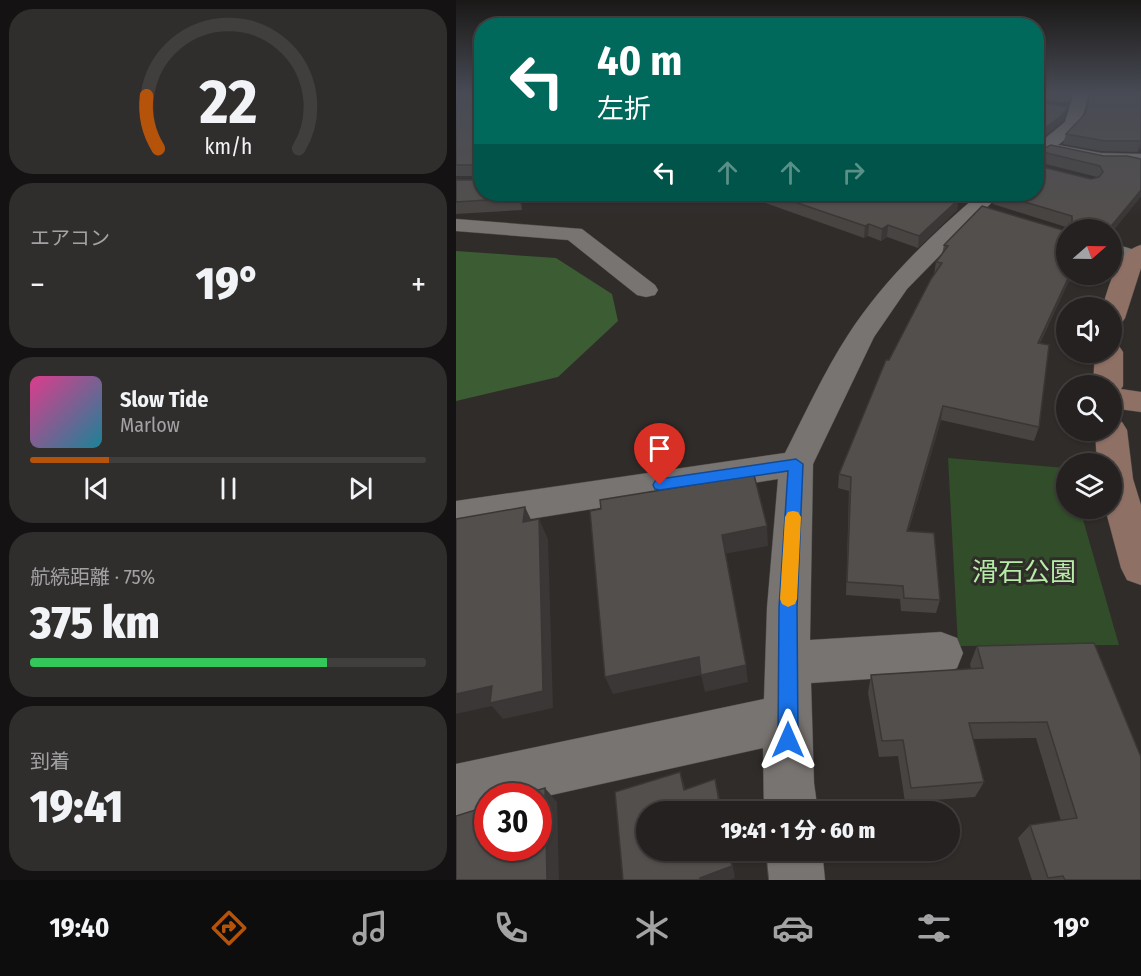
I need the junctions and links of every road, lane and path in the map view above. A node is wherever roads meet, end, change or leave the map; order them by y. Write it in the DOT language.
graph roads {
  1 [pos="1063,134"];
  2 [pos="1044,146"];
  3 [pos="1044,150"];
  4 [pos="1141,159"];
  5 [pos="979,204"];
  6 [pos="456,225"];
  7 [pos="1122,252"];
  8 [pos="1139,255"];
  9 [pos="646,290"];
  10 [pos="1118,297"];
  11 [pos="1122,399"];
  12 [pos="1141,402"];
  13 [pos="1112,441"];
  14 [pos="796,464"];
  15 [pos="456,516"];
  16 [pos="1141,568"];
  17 [pos="941,653"];
  18 [pos="789,663"];
  19 [pos="788,718"];
  20 [pos="456,790"];
  21 [pos="791,801"];
  22 [pos="795,861"];
  23 [pos="797,880"];
  1 -- 2 [label="street"];
  3 -- 4 [label="street"];
  5 -- 14 [label="street"];
  6 -- 9 [label="street"];
  7 -- 8 [label="street"];
  8 -- 10 [label="street"];
  11 -- 12 [label="street"];
  13 -- 16 [label="street"];
  14 -- 15 [label="street"];
  14 -- 18 [label="street"];
  17 -- 18 [label="street"];
  18 -- 19 [label="street"];
  19 -- 20 [label="street"];
  19 -- 21 [label="street"];
  22 -- 23 [label="street"];
}
